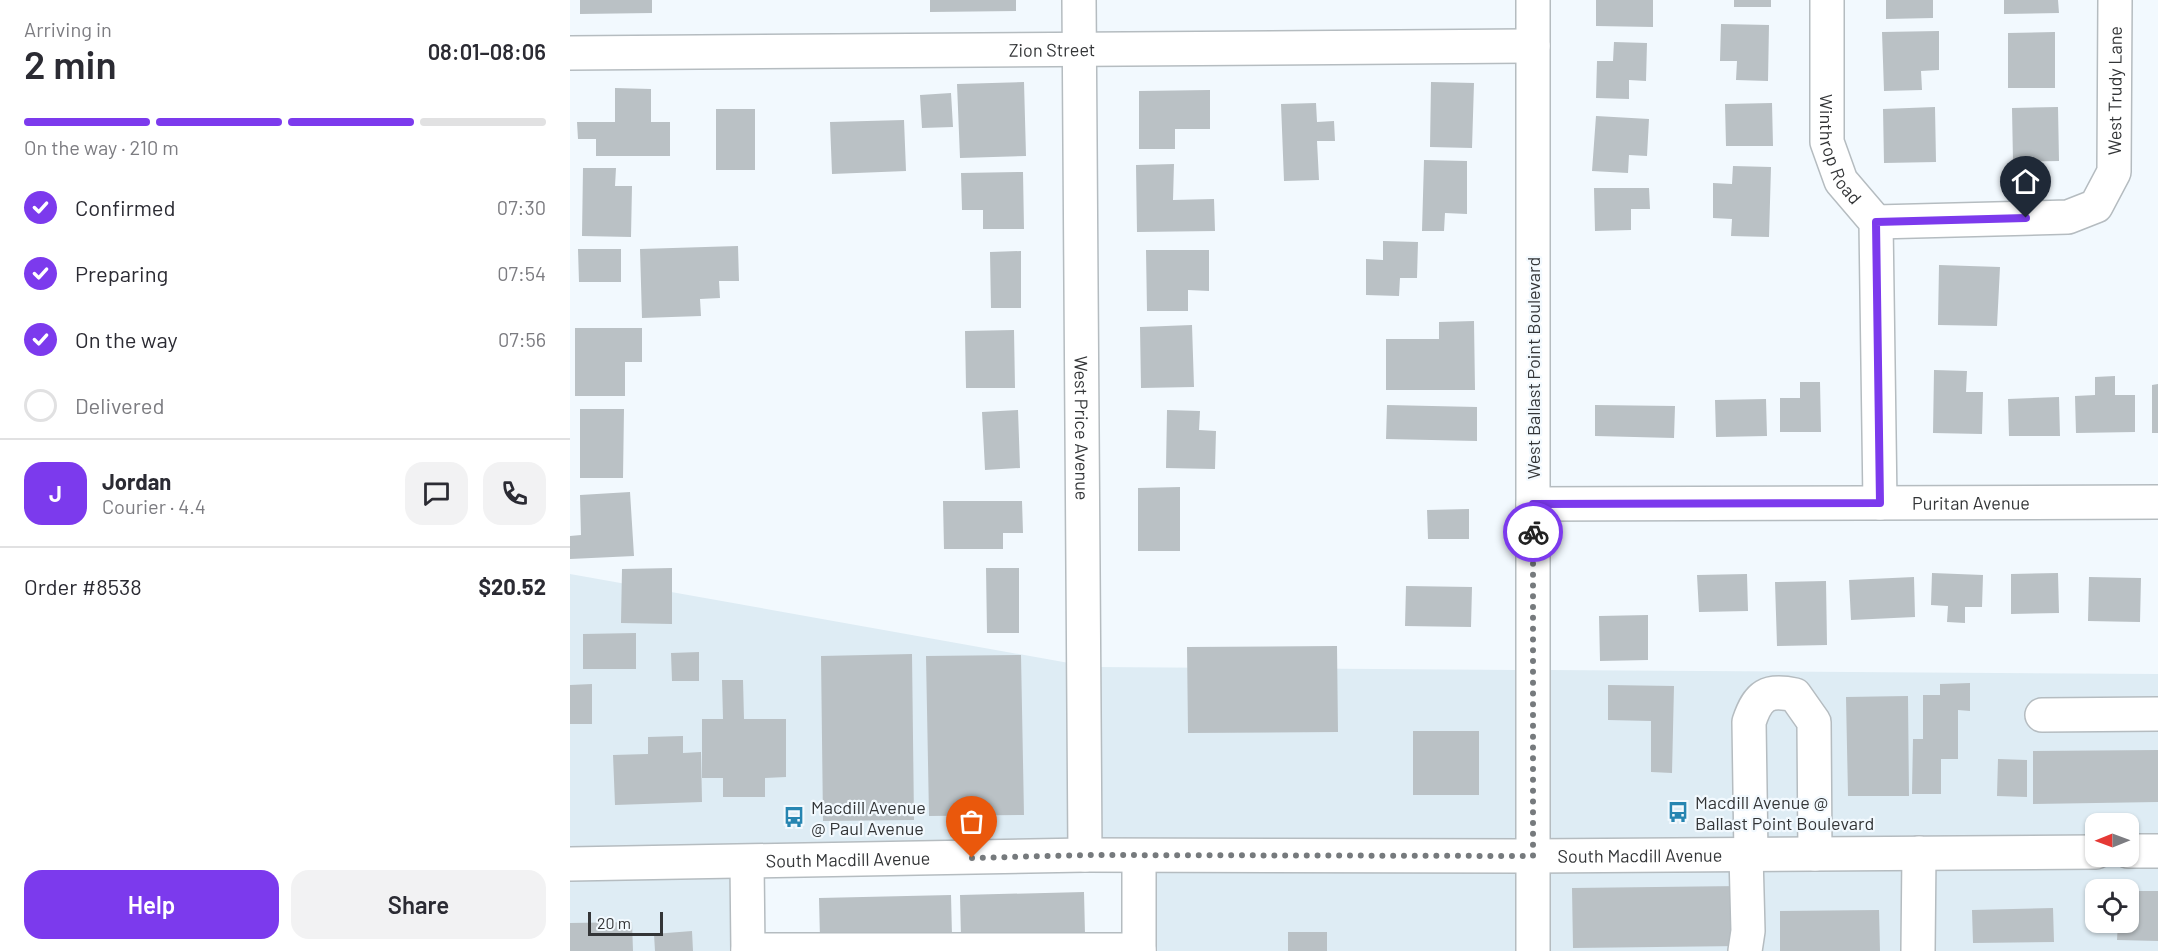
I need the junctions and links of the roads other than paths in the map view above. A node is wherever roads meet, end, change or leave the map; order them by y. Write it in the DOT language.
graph roads {
  1 [pos="1079,0"];
  2 [pos="1533,0"];
  3 [pos="1827,0"];
  4 [pos="2115,0"];
  5 [pos="1533,46"];
  6 [pos="1079,49"];
  7 [pos="570,53"];
  8 [pos="1876,222"];
  9 [pos="2158,502"];
  10 [pos="1880,503"];
  11 [pos="1533,504"];
  12 [pos="2158,714"];
  13 [pos="2042,715"];
  14 [pos="2139,851"];
  15 [pos="2158,851"];
  16 [pos="2085,852"];
  17 [pos="1919,853"];
  18 [pos="1815,854"];
  19 [pos="1085,855"];
  20 [pos="1749,855"];
  21 [pos="1139,856"];
  22 [pos="1533,856"];
  23 [pos="747,863"];
  24 [pos="570,864"];
  25 [pos="748,950"];
  26 [pos="1139,950"];
  27 [pos="1533,951"];
  28 [pos="1745,951"];
  29 [pos="1918,951"];
  1 -- 6 [label="street, West Price Avenue"];
  2 -- 5 [label="street, West Ballast Point Boulevard"];
  3 -- 8 [label="street, Winthrop Road"];
  4 -- 8 [label="street, West Trudy Lane"];
  5 -- 6 [label="street, Zion Street"];
  5 -- 11 [label="street, West Ballast Point Boulevard"];
  6 -- 7 [label="street, Zion Street"];
  6 -- 19 [label="street, West Price Avenue"];
  8 -- 10 [label="street, Winthrop Road"];
  9 -- 10 [label="street, Puritan Avenue"];
  10 -- 11 [label="street, Puritan Avenue"];
  11 -- 22 [label="street, West Ballast Point Boulevard"];
  12 -- 13 [label="street"];
  14 -- 15 [label="street"];
  16 -- 17 [label="street, South Macdill Avenue"];
  17 -- 18 [label="street, South Macdill Avenue"];
  17 -- 29 [label="street"];
  18 -- 20 [label="street, South Macdill Avenue"];
  18 -- 20 [label="street"];
  19 -- 21 [label="street, South Macdill Avenue"];
  19 -- 23 [label="street, South Macdill Avenue"];
  20 -- 22 [label="street, South Macdill Avenue"];
  20 -- 28 [label="street"];
  21 -- 22 [label="street, South Macdill Avenue"];
  21 -- 26 [label="street"];
  22 -- 27 [label="street, West Ballast Point Boulevard"];
  23 -- 24 [label="street, South Macdill Avenue"];
  23 -- 25 [label="street"];
  25 -- 26 [label="street"];
}
